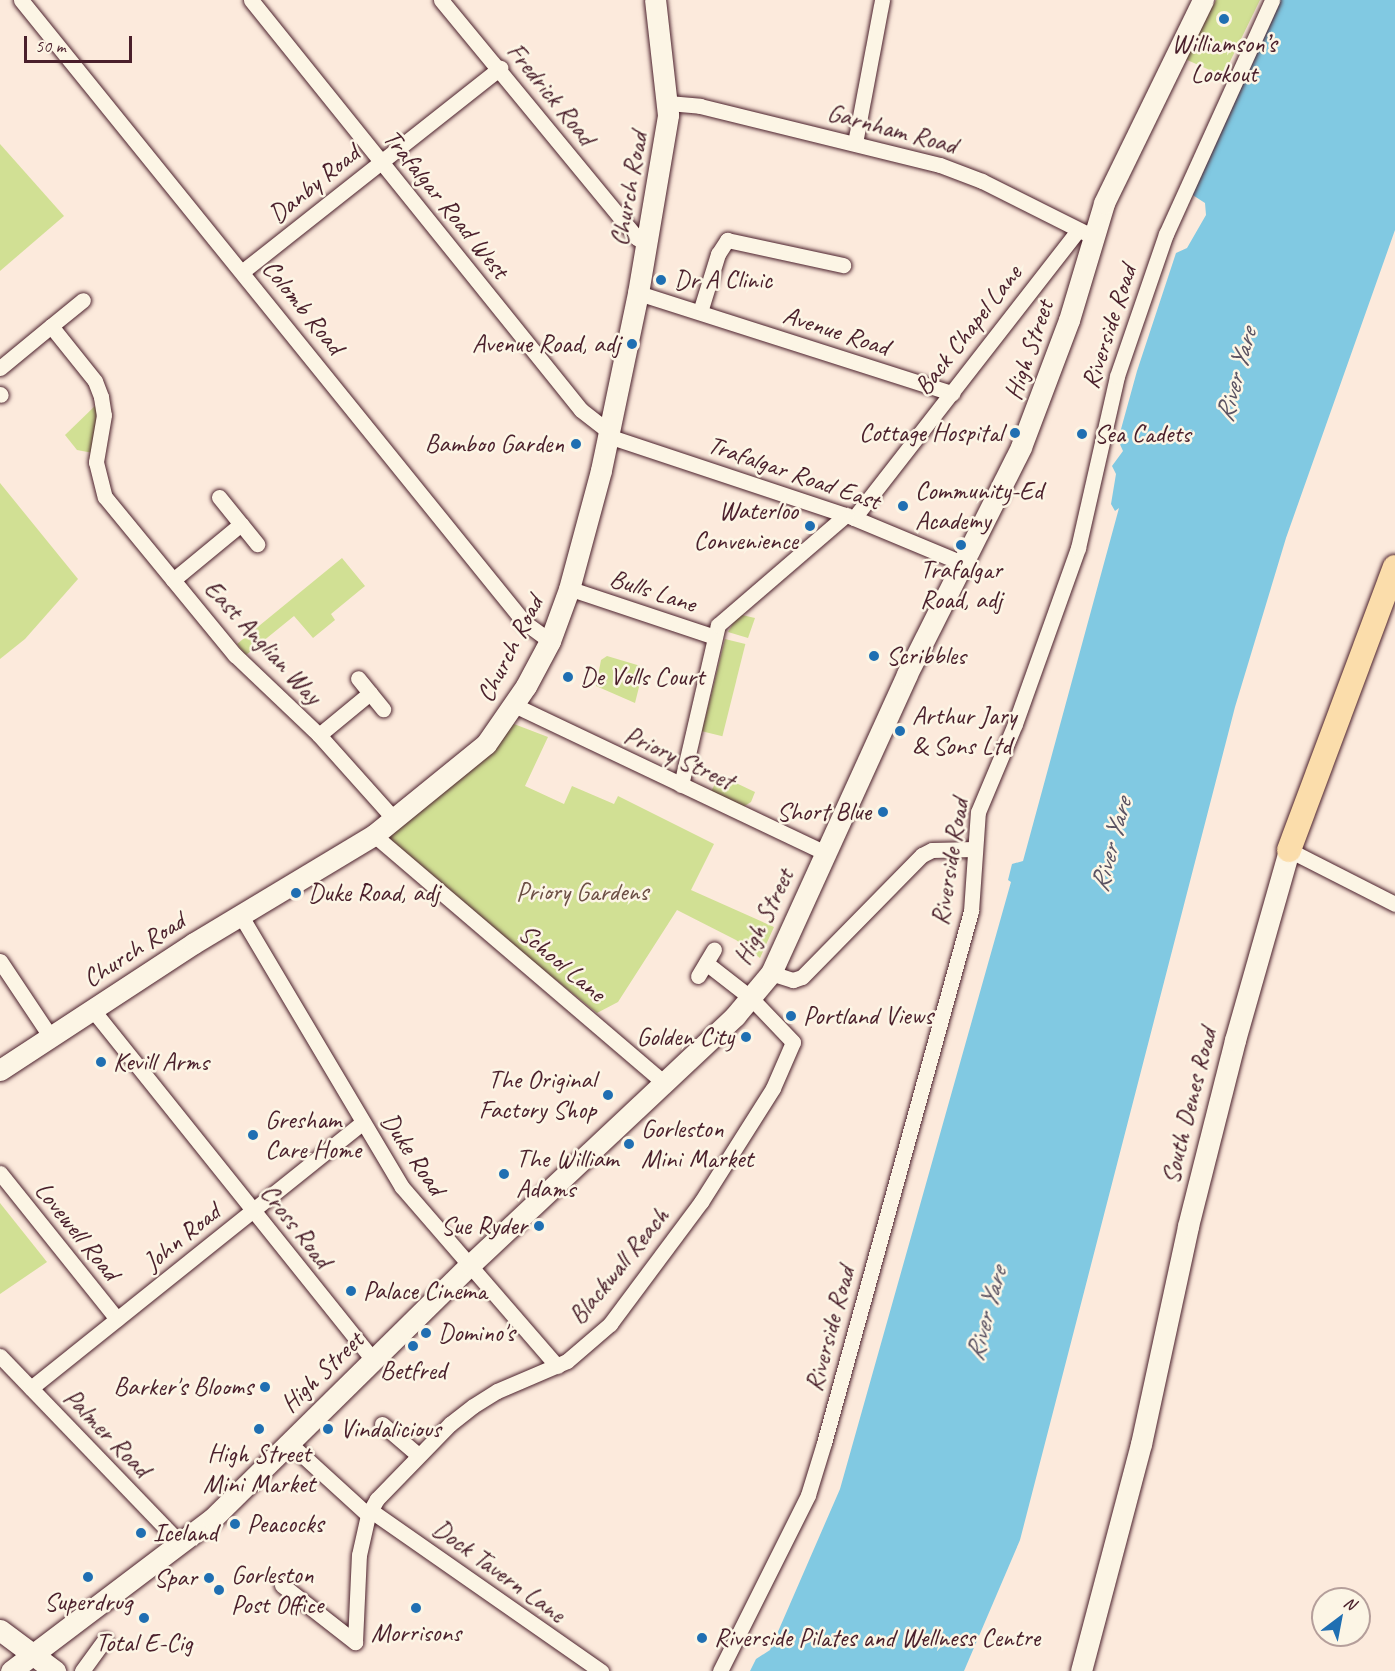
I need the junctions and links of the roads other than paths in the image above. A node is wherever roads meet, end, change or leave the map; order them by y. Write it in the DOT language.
graph roads {
  1 [pos="21,0"];
  2 [pos="251,0"];
  3 [pos="441,0"];
  4 [pos="655,0"];
  5 [pos="882,0"];
  6 [pos="1203,0"];
  7 [pos="1272,0"];
  8 [pos="500,68"];
  9 [pos="668,103"];
  10 [pos="855,143"];
  11 [pos="381,161"];
  12 [pos="1085,233"];
  13 [pos="647,244"];
  14 [pos="843,265"];
  15 [pos="243,271"];
  16 [pos="638,293"];
  17 [pos="83,300"];
  18 [pos="700,312"];
  19 [pos="51,326"];
  20 [pos="0,368"];
  21 [pos="952,393"];
  22 [pos="609,434"];
  23 [pos="219,497"];
  24 [pos="850,516"];
  25 [pos="241,524"];
  26 [pos="257,544"];
  27 [pos="962,563"];
  28 [pos="1395,567"];
  29 [pos="173,580"];
  30 [pos="577,591"];
  31 [pos="715,637"];
  32 [pos="550,641"];
  33 [pos="358,678"];
  34 [pos="370,693"];
  35 [pos="514,705"];
  36 [pos="383,709"];
  37 [pos="319,735"];
  38 [pos="681,785"];
  39 [pos="395,820"];
  40 [pos="374,835"];
  41 [pos="974,849"];
  42 [pos="1289,850"];
  43 [pos="826,853"];
  44 [pos="1395,904"];
  45 [pos="241,916"];
  46 [pos="714,949"];
  47 [pos="0,961"];
  48 [pos="771,973"];
  49 [pos="751,998"];
  50 [pos="92,1009"];
  51 [pos="50,1036"];
  52 [pos="0,1070"];
  53 [pos="664,1083"];
  54 [pos="363,1122"];
  55 [pos="0,1173"];
  56 [pos="253,1210"];
  57 [pos="470,1265"];
  58 [pos="117,1319"];
  59 [pos="0,1356"];
  60 [pos="373,1360"];
  61 [pos="557,1366"];
  62 [pos="31,1388"];
  63 [pos="382,1424"];
  64 [pos="288,1442"];
  65 [pos="418,1455"];
  66 [pos="369,1513"];
  67 [pos="180,1543"];
  68 [pos="282,1585"];
  69 [pos="0,1630"];
  70 [pos="105,1640"];
  71 [pos="33,1657"];
  72 [pos="11,1671"];
  73 [pos="55,1671"];
  74 [pos="82,1671"];
  75 [pos="601,1671"];
  76 [pos="720,1671"];
  77 [pos="1081,1671"];
  1 -- 15 [label="street, Colomb Road"];
  2 -- 11 [label="street, Trafalgar Road West"];
  3 -- 8 [label="street, Fredrick Road"];
  4 -- 9 [label="street, Church Road"];
  5 -- 10 [label="street"];
  6 -- 12 [label="street, High Street"];
  7 -- 41 [label="street, Riverside Road"];
  8 -- 11 [label="street, Danby Road"];
  8 -- 13 [label="street, Fredrick Road"];
  9 -- 10 [label="street, Garnham Road"];
  9 -- 13 [label="street, Church Road"];
  10 -- 12 [label="street, Garnham Road"];
  11 -- 15 [label="street, Danby Road"];
  11 -- 22 [label="street, Trafalgar Road West"];
  12 -- 21 [label="street, Back Chapel Lane"];
  12 -- 27 [label="street, High Street"];
  13 -- 16 [label="street, Church Road"];
  14 -- 18 [label="street"];
  15 -- 32 [label="street, Colomb Road"];
  16 -- 18 [label="street, Avenue Road"];
  16 -- 22 [label="street, Church Road"];
  17 -- 19 [label="street"];
  18 -- 21 [label="street, Avenue Road"];
  19 -- 20 [label="street"];
  19 -- 29 [label="street, East Anglian Way"];
  21 -- 24 [label="street, Back Chapel Lane"];
  22 -- 24 [label="street, Trafalgar Road East"];
  22 -- 32 [label="street, Church Road"];
  23 -- 25 [label="street"];
  24 -- 27 [label="street, Trafalgar Road East"];
  24 -- 31 [label="street, Back Chapel Lane"];
  25 -- 26 [label="street"];
  25 -- 29 [label="street, East Anglian Way"];
  27 -- 43 [label="street, High Street"];
  28 -- 42 [label="main road, South Denes Road"];
  29 -- 37 [label="street, East Anglian Way"];
  30 -- 31 [label="street, Bulls Lane"];
  31 -- 38 [label="street, Back Chapel Lane"];
  32 -- 35 [label="street, Church Road"];
  33 -- 34 [label="street, East Anglian Way"];
  34 -- 36 [label="street, East Anglian Way"];
  34 -- 37 [label="street, East Anglian Way"];
  35 -- 38 [label="street, Priory Street"];
  35 -- 39 [label="street, Church Road"];
  37 -- 39 [label="street, East Anglian Way"];
  38 -- 43 [label="street, Priory Street"];
  39 -- 40 [label="street, Church Road"];
  40 -- 45 [label="street, Church Road"];
  40 -- 53 [label="street, School Lane"];
  41 -- 48 [label="street"];
  41 -- 76 [label="street, Riverside Road"];
  42 -- 44 [label="street"];
  42 -- 77 [label="street, South Denes Road"];
  43 -- 48 [label="street, High Street"];
  45 -- 50 [label="street, Church Road"];
  45 -- 54 [label="street, Duke Road"];
  46 -- 49 [label="street"];
  47 -- 51 [label="street"];
  48 -- 49 [label="street, High Street"];
  49 -- 53 [label="street, High Street"];
  49 -- 61 [label="street, Blackwall Reach"];
  50 -- 51 [label="street, Church Road"];
  50 -- 56 [label="street, Cross Road"];
  51 -- 52 [label="street, Church Road"];
  53 -- 57 [label="street, High Street"];
  54 -- 56 [label="street, John Road"];
  54 -- 57 [label="street, Duke Road"];
  55 -- 58 [label="street, Lovewell Road"];
  56 -- 58 [label="street, John Road"];
  56 -- 60 [label="street, Cross Road"];
  57 -- 60 [label="street, High Street"];
  57 -- 61 [label="street, Duke Road"];
  58 -- 62 [label="street, John Road"];
  59 -- 62 [label="street, Palmer Road"];
  60 -- 64 [label="street, High Street"];
  61 -- 65 [label="street, Blackwall Reach"];
  62 -- 67 [label="street, Palmer Road"];
  63 -- 65 [label="street"];
  64 -- 66 [label="street, Dock Tavern Lane"];
  64 -- 67 [label="street, High Street"];
  65 -- 66 [label="street, Blackwall Reach"];
  66 -- 68 [label="street, Blackwall Reach"];
  66 -- 75 [label="street, Dock Tavern Lane"];
  67 -- 71 [label="street, High Street"];
  69 -- 71 [label="street"];
  70 -- 74 [label="street"];
  71 -- 72 [label="street, High Street"];
  71 -- 73 [label="street"];
}
